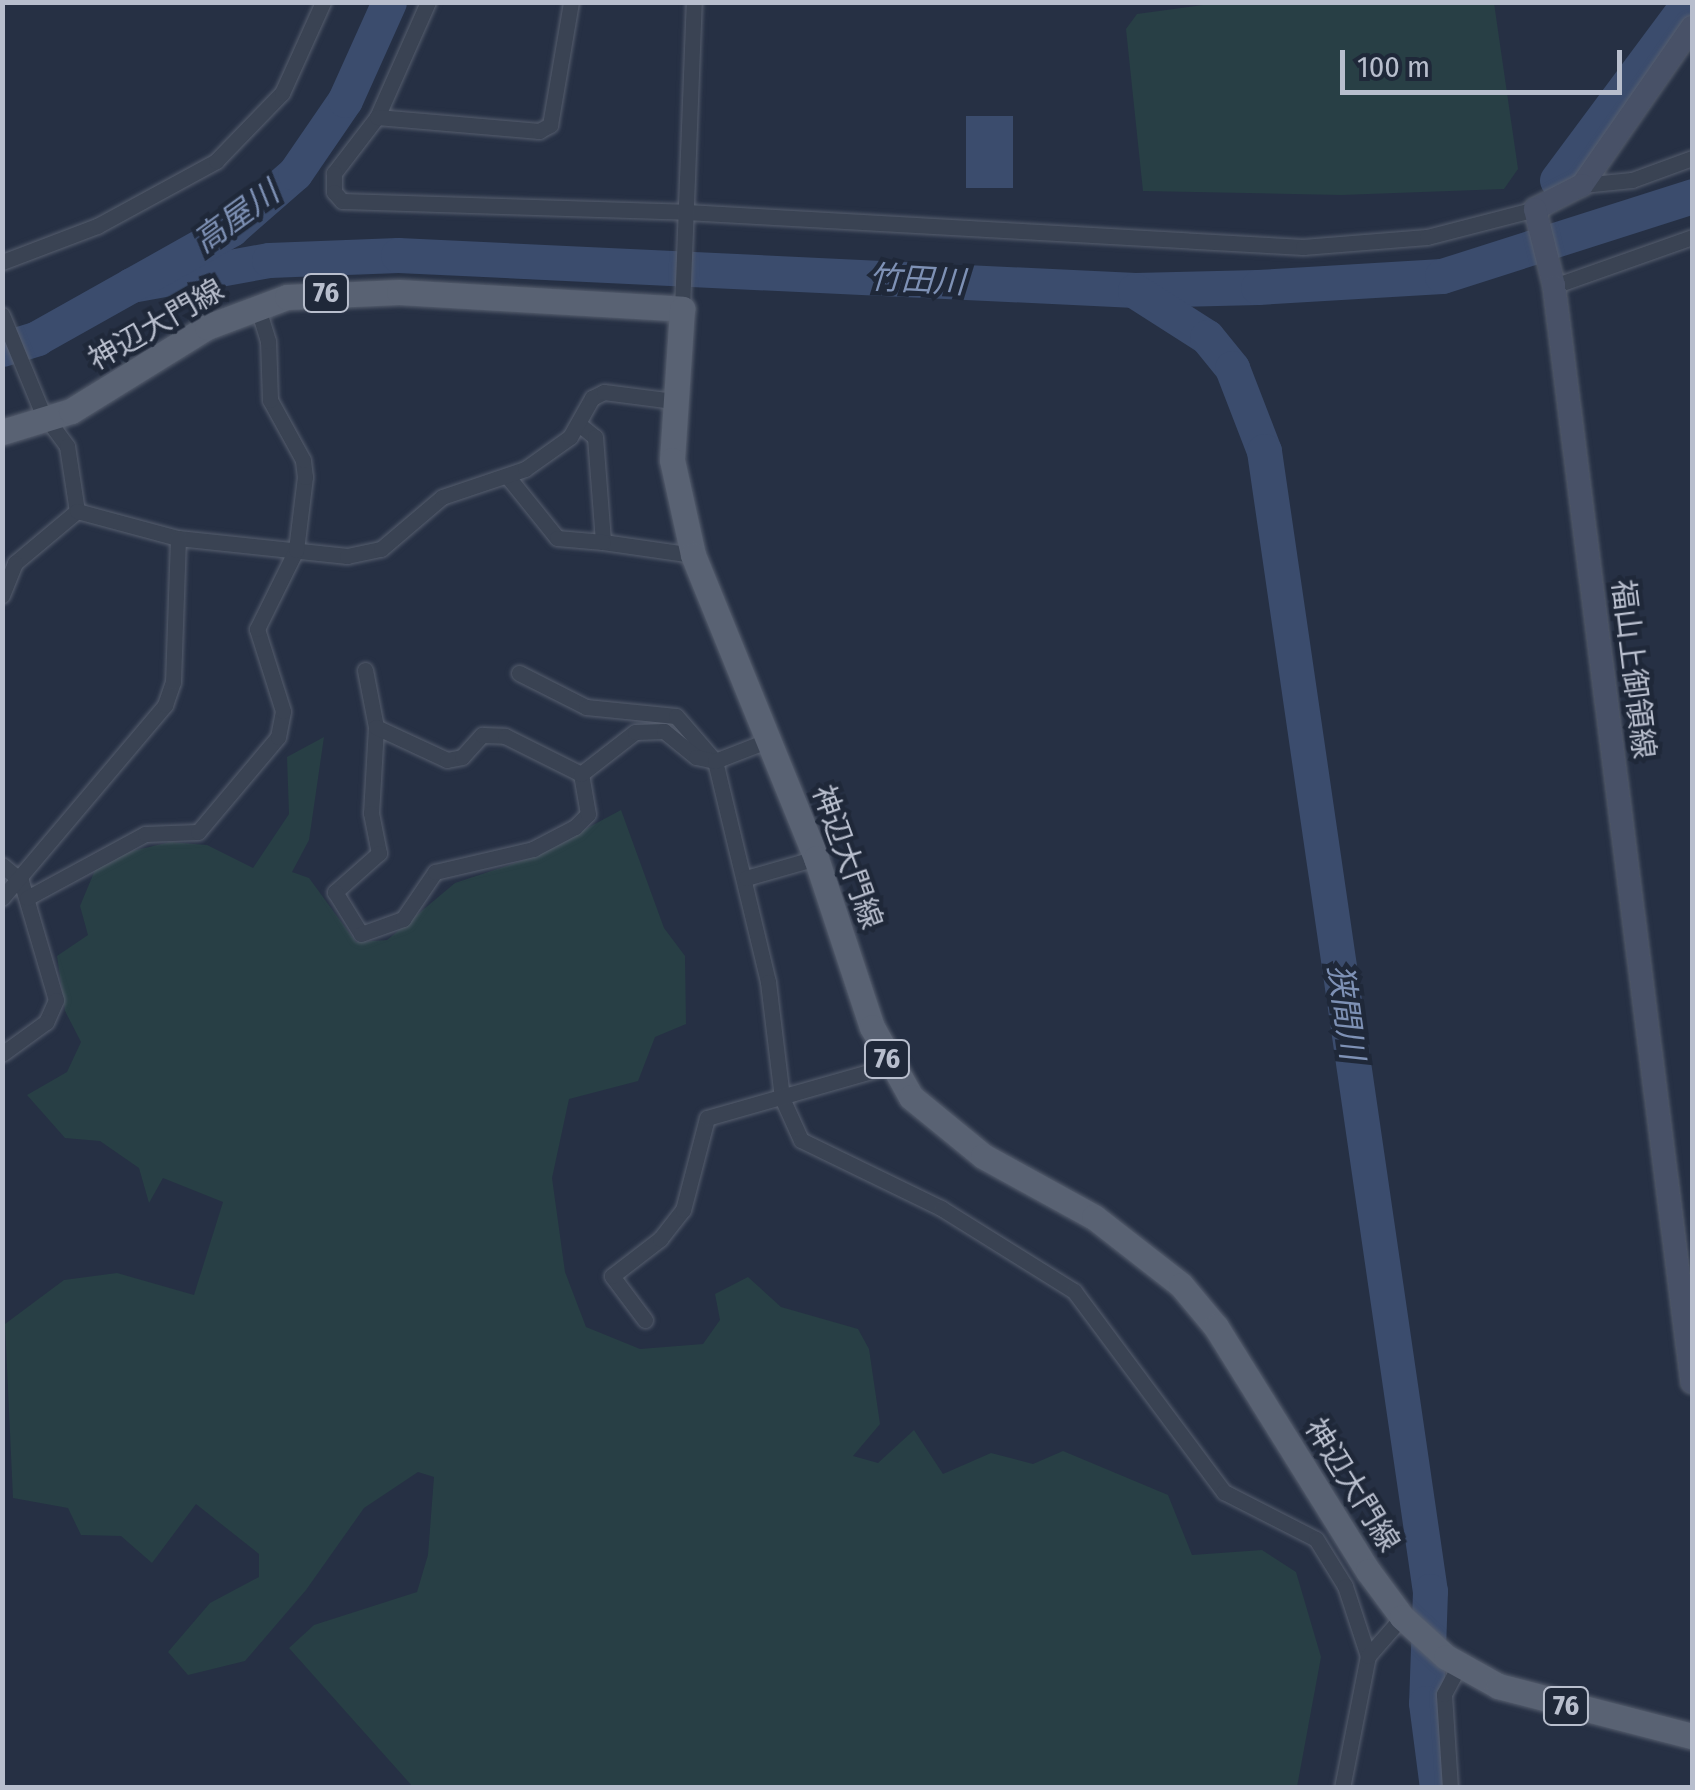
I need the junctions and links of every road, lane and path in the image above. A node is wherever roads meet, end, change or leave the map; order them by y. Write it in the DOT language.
graph roads {
  1 [pos="323,2"];
  2 [pos="428,2"];
  3 [pos="571,2"];
  4 [pos="694,2"];
  5 [pos="1692,27"];
  6 [pos="377,117"];
  7 [pos="1692,158"];
  8 [pos="1582,184"];
  9 [pos="1536,214"];
  10 [pos="686,216"];
  11 [pos="1692,237"];
  12 [pos="2,262"];
  13 [pos="1554,282"];
  14 [pos="682,304"];
  15 [pos="257,305"];
  16 [pos="2,315"];
  17 [pos="674,401"];
  18 [pos="46,416"];
  19 [pos="580,425"];
  20 [pos="2,432"];
  21 [pos="508,477"];
  22 [pos="77,511"];
  23 [pos="178,538"];
  24 [pos="604,542"];
  25 [pos="296,550"];
  26 [pos="693,555"];
  27 [pos="2,595"];
  28 [pos="365,670"];
  29 [pos="519,673"];
  30 [pos="376,726"];
  31 [pos="769,740"];
  32 [pos="715,761"];
  33 [pos="581,774"];
  34 [pos="816,858"];
  35 [pos="10,869"];
  36 [pos="746,878"];
  37 [pos="2,898"];
  38 [pos="27,898"];
  39 [pos="2,1054"];
  40 [pos="890,1066"];
  41 [pos="782,1098"];
  42 [pos="646,1320"];
  43 [pos="1692,1382"];
  44 [pos="1407,1623"];
  45 [pos="1368,1656"];
  46 [pos="1452,1662"];
  47 [pos="1692,1736"];
  48 [pos="1342,1788"];
  49 [pos="1450,1788"];
  1 -- 12 [label="street"];
  2 -- 6 [label="street"];
  3 -- 6 [label="street"];
  4 -- 10 [label="street"];
  5 -- 8 [label="main road"];
  6 -- 10 [label="street"];
  7 -- 8 [label="street"];
  8 -- 9 [label="main road"];
  9 -- 10 [label="street"];
  9 -- 13 [label="main road, 福山上御領線"];
  10 -- 14 [label="street"];
  11 -- 13 [label="street"];
  13 -- 43 [label="main road, 福山上御領線"];
  14 -- 15 [label="main road, 神辺大門線 / 76"];
  14 -- 17 [label="main road, 神辺大門線 / 76"];
  15 -- 18 [label="main road, 神辺大門線 / 76"];
  15 -- 25 [label="street"];
  16 -- 18 [label="street"];
  17 -- 19 [label="street"];
  17 -- 26 [label="main road, 神辺大門線 / 76"];
  18 -- 20 [label="main road, 神辺大門線 / 76"];
  18 -- 22 [label="street"];
  19 -- 21 [label="street"];
  19 -- 24 [label="street"];
  21 -- 24 [label="street"];
  21 -- 25 [label="street"];
  22 -- 23 [label="street"];
  22 -- 27 [label="street"];
  23 -- 25 [label="street"];
  23 -- 35 [label="street"];
  24 -- 26 [label="street"];
  25 -- 38 [label="street"];
  26 -- 31 [label="main road, 神辺大門線 / 76"];
  28 -- 30 [label="street"];
  29 -- 32 [label="street"];
  30 -- 33 [label="street"];
  30 -- 33 [label="street"];
  31 -- 32 [label="street"];
  31 -- 34 [label="main road, 神辺大門線 / 76"];
  32 -- 33 [label="street"];
  32 -- 36 [label="street"];
  34 -- 36 [label="street"];
  34 -- 40 [label="main road, 神辺大門線 / 76"];
  35 -- 37 [label="street"];
  35 -- 38 [label="street"];
  36 -- 41 [label="street"];
  38 -- 39 [label="street"];
  40 -- 41 [label="street"];
  40 -- 44 [label="main road, 神辺大門線 / 76"];
  41 -- 42 [label="street"];
  41 -- 45 [label="street"];
  44 -- 45 [label="street"];
  44 -- 46 [label="main road, 神辺大門線 / 76"];
  45 -- 48 [label="street"];
  46 -- 47 [label="main road, 神辺大門線 / 76"];
  46 -- 49 [label="street"];
}
